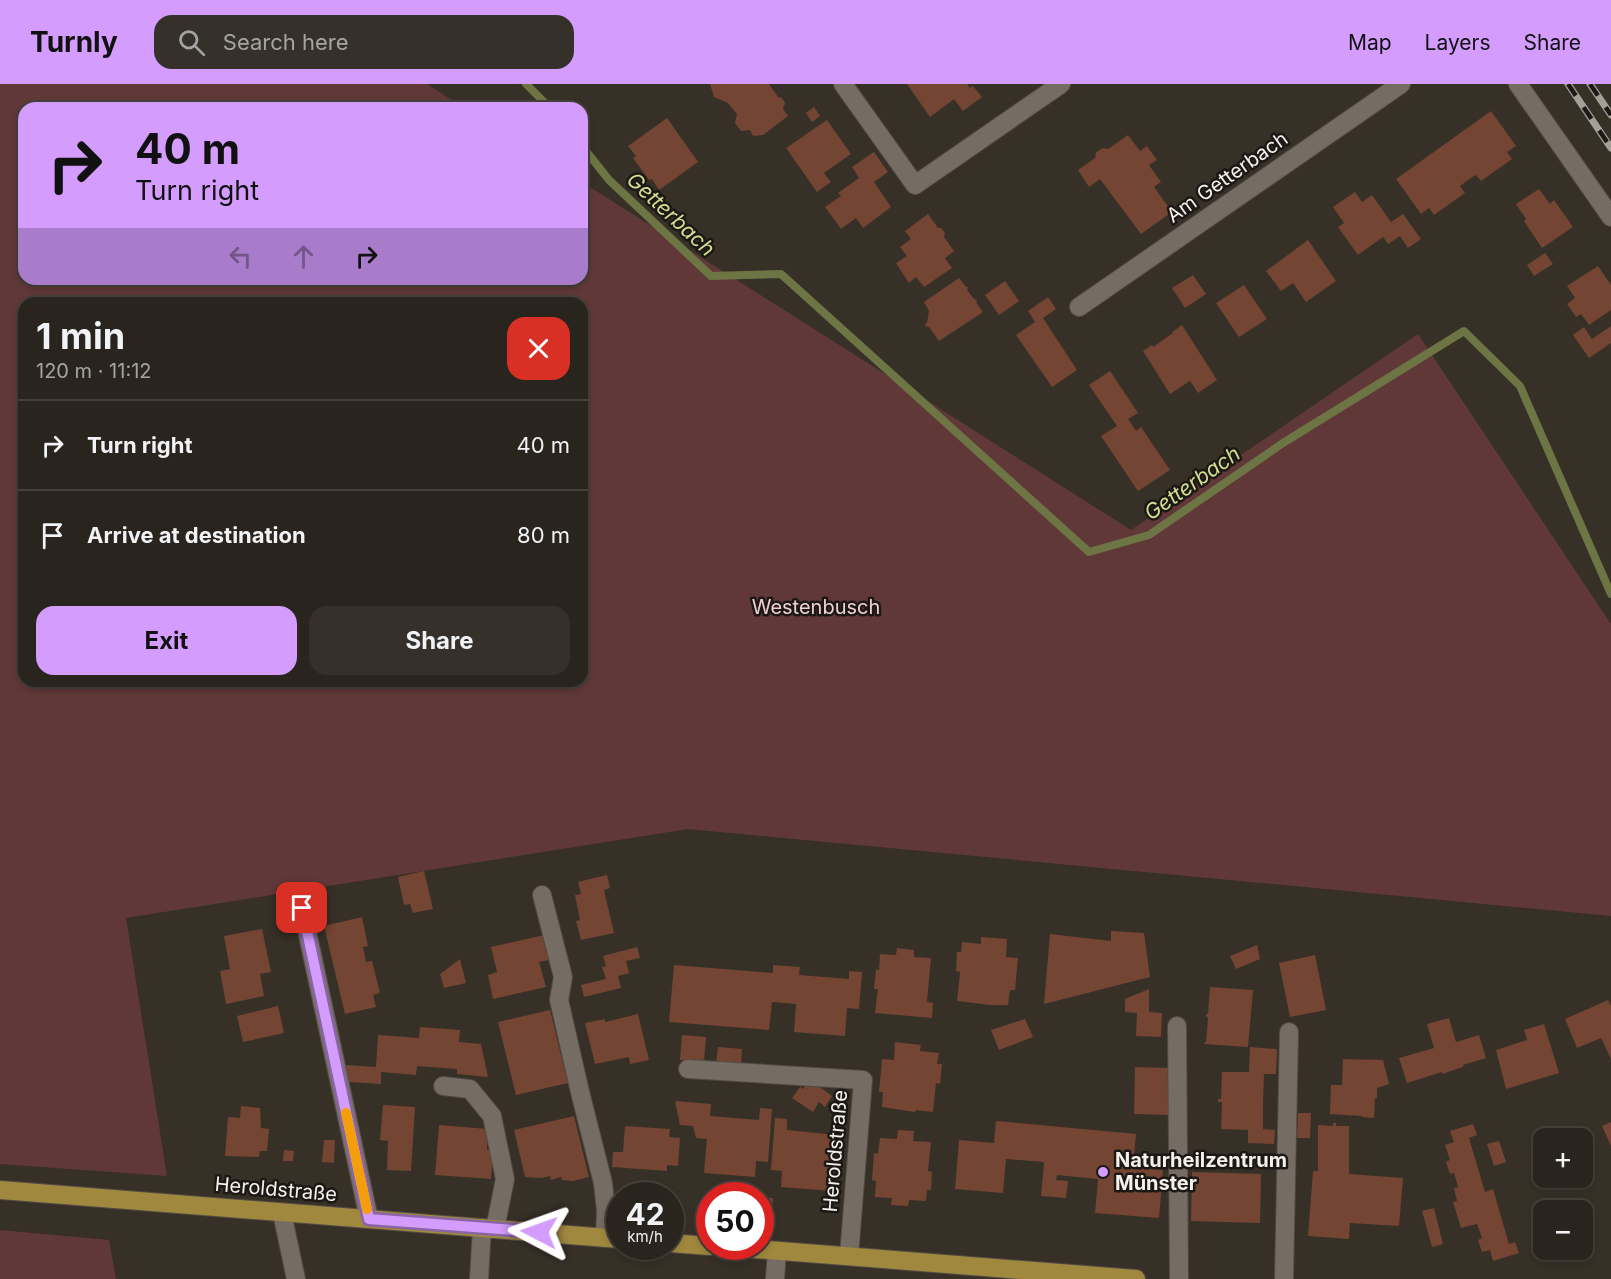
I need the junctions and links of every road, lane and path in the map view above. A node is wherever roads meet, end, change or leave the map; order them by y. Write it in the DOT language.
graph roads {
  1 [pos="843,84"];
  2 [pos="1061,84"];
  3 [pos="1401,84"];
  4 [pos="1518,84"];
  5 [pos="1611,217"];
  6 [pos="1079,307"];
  7 [pos="542,895"];
  8 [pos="302,908"];
  9 [pos="1177,1026"];
  10 [pos="1289,1032"];
  11 [pos="688,1069"];
  12 [pos="443,1086"];
  13 [pos="0,1190"];
  14 [pos="606,1211"];
  15 [pos="282,1213"];
  16 [pos="369,1219"];
  17 [pos="488,1228"];
  18 [pos="606,1238"];
  19 [pos="774,1251"];
  20 [pos="777,1251"];
  21 [pos="849,1257"];
  22 [pos="296,1279"];
  23 [pos="479,1279"];
  24 [pos="775,1279"];
  25 [pos="1136,1279"];
  26 [pos="1179,1279"];
  27 [pos="1284,1279"];
  1 -- 2 [label="street"];
  3 -- 6 [label="street, Am Getterbach"];
  4 -- 5 [label="street"];
  7 -- 14 [label="street"];
  8 -- 16 [label="street"];
  9 -- 26 [label="street"];
  10 -- 27 [label="street"];
  11 -- 21 [label="street, Heroldstraße"];
  12 -- 17 [label="street"];
  13 -- 15 [label="main road, Heroldstraße"];
  15 -- 16 [label="main road, Heroldstraße"];
  15 -- 22 [label="street"];
  16 -- 17 [label="main road, Heroldstraße"];
  17 -- 18 [label="main road, Heroldstraße"];
  17 -- 23 [label="street"];
  19 -- 20 [label="main road"];
  20 -- 21 [label="main road"];
  20 -- 24 [label="street"];
  21 -- 25 [label="main road"];
}
